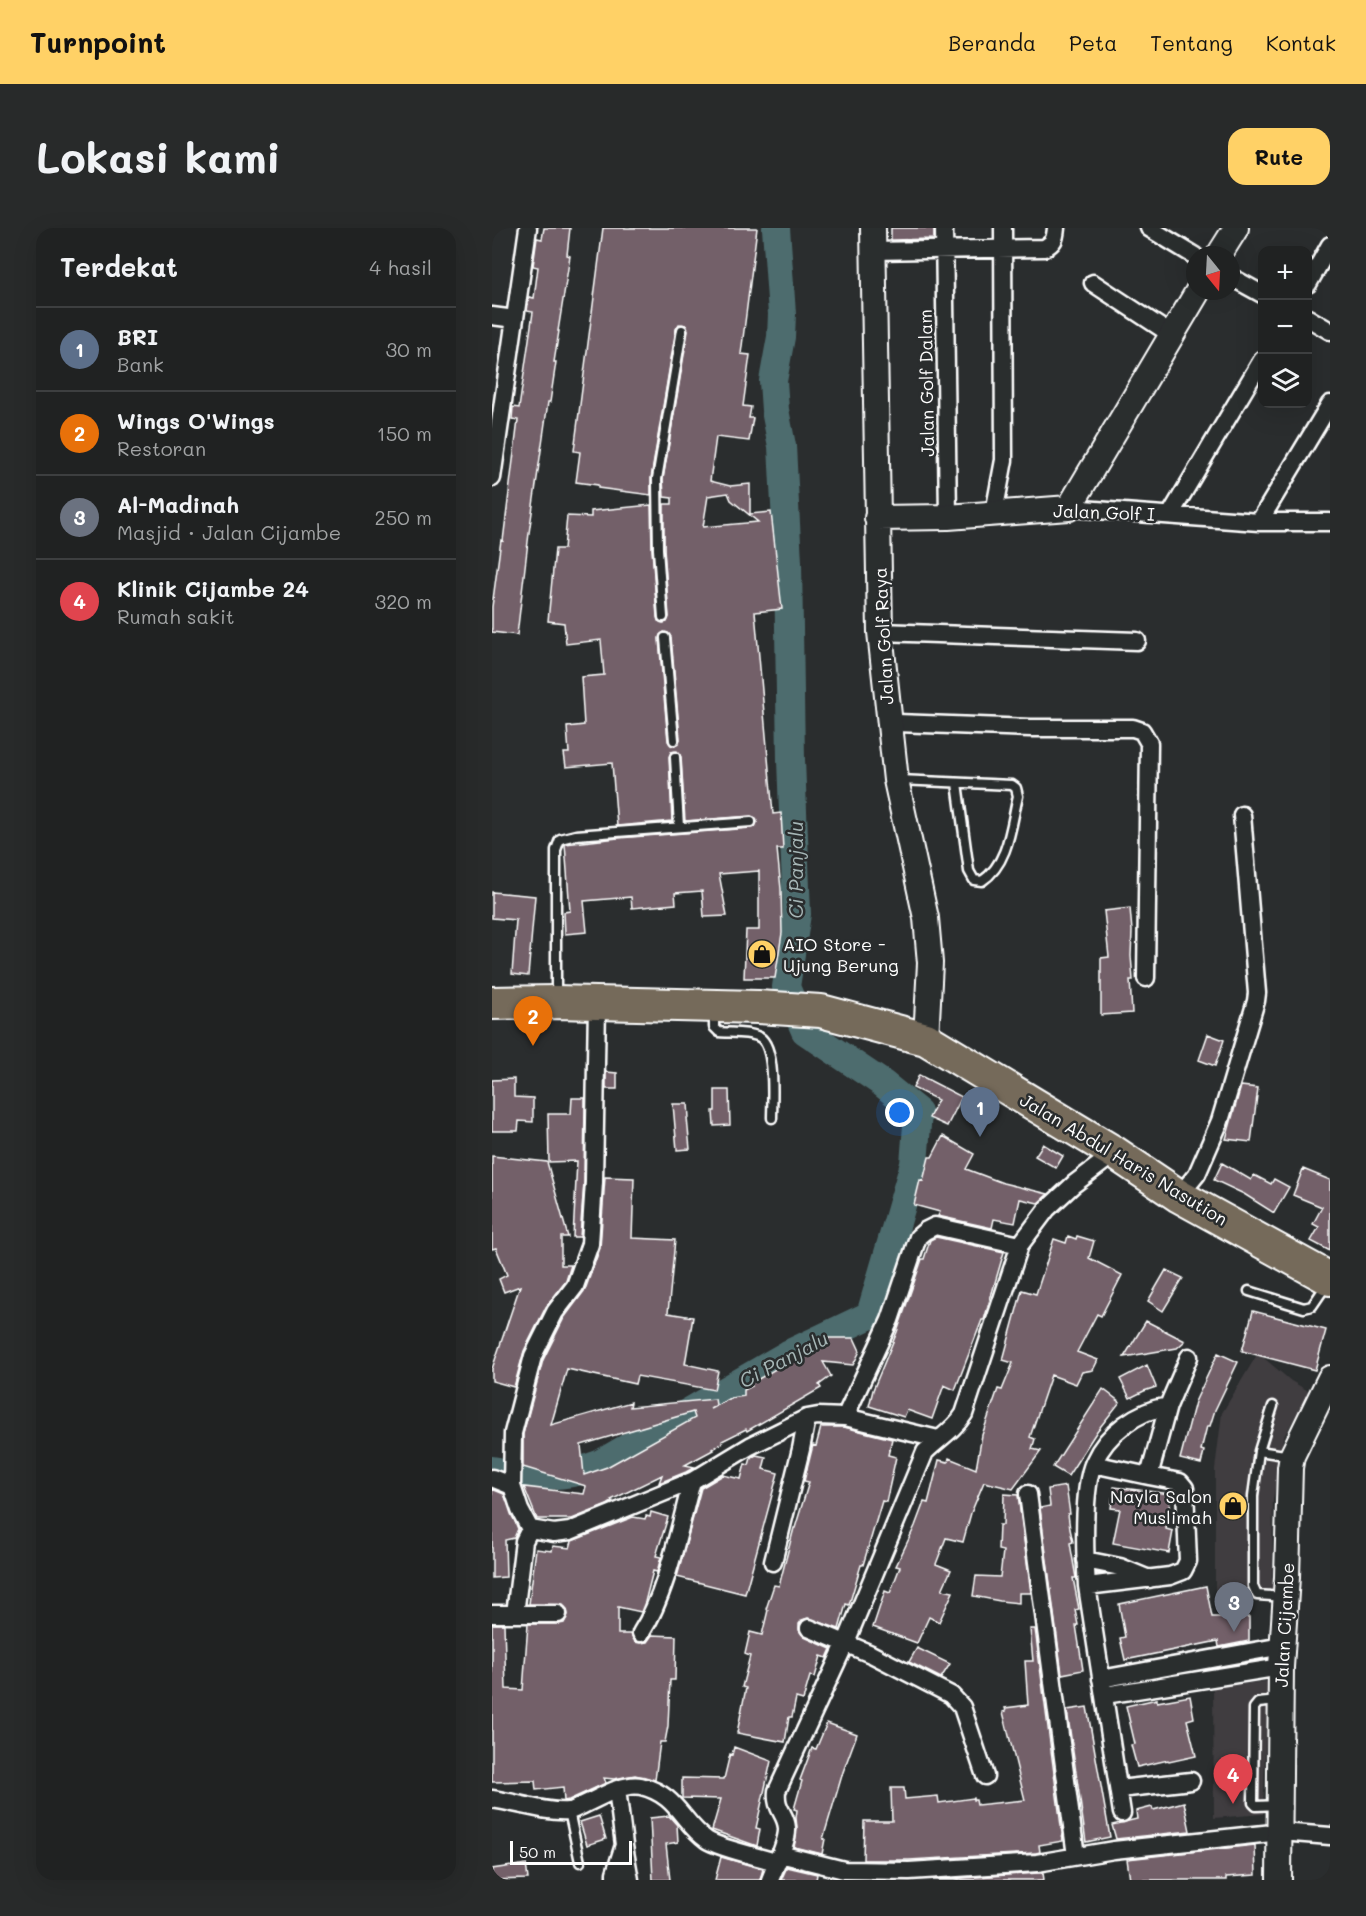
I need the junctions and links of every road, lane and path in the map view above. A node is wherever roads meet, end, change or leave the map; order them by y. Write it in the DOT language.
graph roads {
  1 [pos="528,228"];
  2 [pos="944,228"];
  3 [pos="1003,228"];
  4 [pos="1056,228"];
  5 [pos="1149,228"];
  6 [pos="1236,228"];
  7 [pos="873,239"];
  8 [pos="1330,245"];
  9 [pos="1225,246"];
  10 [pos="943,249"];
  11 [pos="1004,250"];
  12 [pos="1186,251"];
  13 [pos="1312,277"];
  14 [pos="1240,281"];
  15 [pos="1093,283"];
  16 [pos="1258,291"];
  17 [pos="1193,300"];
  18 [pos="492,316"];
  19 [pos="515,319"];
  20 [pos="1312,320"];
  21 [pos="682,330"];
  22 [pos="1330,331"];
  23 [pos="1172,335"];
  24 [pos="1258,368"];
  25 [pos="1330,404"];
  26 [pos="496,423"];
  27 [pos="492,478"];
  28 [pos="1069,508"];
  29 [pos="994,513"];
  30 [pos="1170,515"];
  31 [pos="948,517"];
  32 [pos="877,518"];
  33 [pos="1259,522"];
  34 [pos="1330,522"];
  35 [pos="663,617"];
  36 [pos="880,632"];
  37 [pos="665,638"];
  38 [pos="1137,641"];
  39 [pos="889,724"];
  40 [pos="674,740"];
  41 [pos="675,757"];
  42 [pos="896,780"];
  43 [pos="957,783"];
  44 [pos="1242,814"];
  45 [pos="751,822"];
  46 [pos="679,827"];
  47 [pos="1146,978"];
  48 [pos="556,1002"];
  49 [pos="492,1003"];
  50 [pos="597,1004"];
  51 [pos="714,1006"];
  52 [pos="926,1040"];
  53 [pos="772,1118"];
  54 [pos="1115,1153"];
  55 [pos="1179,1196"];
  56 [pos="1020,1245"];
  57 [pos="1330,1279"];
  58 [pos="1249,1291"];
  59 [pos="1189,1357"];
  60 [pos="1330,1378"];
  61 [pos="1168,1406"];
  62 [pos="1273,1406"];
  63 [pos="845,1417"];
  64 [pos="807,1418"];
  65 [pos="938,1439"];
  66 [pos="1259,1451"];
  67 [pos="1292,1456"];
  68 [pos="1093,1464"];
  69 [pos="1149,1476"];
  70 [pos="492,1478"];
  71 [pos="692,1481"];
  72 [pos="512,1485"];
  73 [pos="1028,1494"];
  74 [pos="530,1529"];
  75 [pos="1085,1560"];
  76 [pos="773,1563"];
  77 [pos="1149,1579"];
  78 [pos="1087,1586"];
  79 [pos="1286,1597"];
  80 [pos="492,1614"];
  81 [pos="515,1614"];
  82 [pos="558,1614"];
  83 [pos="809,1628"];
  84 [pos="641,1633"];
  85 [pos="846,1642"];
  86 [pos="1281,1657"];
  87 [pos="1182,1665"];
  88 [pos="1185,1682"];
  89 [pos="1103,1687"];
  90 [pos="985,1776"];
  91 [pos="1191,1781"];
  92 [pos="617,1789"];
  93 [pos="1119,1790"];
  94 [pos="492,1798"];
  95 [pos="569,1811"];
  96 [pos="1122,1813"];
  97 [pos="1281,1832"];
  98 [pos="1330,1836"];
  99 [pos="624,1845"];
  100 [pos="1076,1856"];
  101 [pos="778,1858"];
  102 [pos="580,1862"];
  103 [pos="942,1874"];
  104 [pos="846,1875"];
  105 [pos="615,1880"];
  106 [pos="630,1880"];
  107 [pos="770,1880"];
  108 [pos="1279,1880"];
  1 -- 19 [label="street"];
  2 -- 10 [label="street, Jalan Golf Dalam"];
  3 -- 11 [label="street"];
  4 -- 11 [label="street"];
  5 -- 12 [label="street"];
  6 -- 9 [label="street"];
  7 -- 10 [label="street"];
  7 -- 32 [label="street, Jalan Golf Raya"];
  8 -- 13 [label="street"];
  10 -- 11 [label="street"];
  10 -- 31 [label="street, Jalan Golf Dalam"];
  11 -- 29 [label="street"];
  14 -- 16 [label="street"];
  15 -- 23 [label="street"];
  17 -- 23 [label="street"];
  18 -- 19 [label="street"];
  19 -- 26 [label="street"];
  20 -- 22 [label="street"];
  21 -- 35 [label="lane"];
  23 -- 28 [label="street"];
  24 -- 30 [label="street"];
  25 -- 33 [label="street"];
  26 -- 27 [label="street"];
  28 -- 29 [label="street, Jalan Golf I"];
  28 -- 30 [label="street, Jalan Golf I"];
  29 -- 31 [label="street, Jalan Golf I"];
  30 -- 33 [label="street, Jalan Golf I"];
  31 -- 32 [label="street, Jalan Golf I"];
  32 -- 36 [label="street, Jalan Golf Raya"];
  33 -- 34 [label="street, Jalan Golf I"];
  36 -- 38 [label="street"];
  36 -- 39 [label="street, Jalan Golf Raya"];
  37 -- 40 [label="lane"];
  39 -- 42 [label="street, Jalan Golf Raya"];
  39 -- 47 [label="street"];
  41 -- 46 [label="lane"];
  42 -- 43 [label="lane"];
  42 -- 52 [label="street, Jalan Golf Raya"];
  43 -- 43 [label="lane"];
  44 -- 55 [label="street"];
  45 -- 46 [label="lane"];
  46 -- 48 [label="lane"];
  48 -- 49 [label="highway, Jalan Abdul Haris Nasution"];
  48 -- 50 [label="highway, Jalan Abdul Haris Nasution"];
  50 -- 51 [label="highway, Jalan Abdul Haris Nasution"];
  50 -- 72 [label="street"];
  51 -- 52 [label="highway, Jalan Abdul Haris Nasution"];
  51 -- 53 [label="lane"];
  52 -- 54 [label="highway, Jalan Abdul Haris Nasution"];
  54 -- 55 [label="highway, Jalan Abdul Haris Nasution"];
  54 -- 56 [label="street"];
  55 -- 57 [label="highway, Jalan Abdul Haris Nasution"];
  56 -- 63 [label="street"];
  56 -- 65 [label="street"];
  57 -- 58 [label="lane"];
  59 -- 61 [label="street"];
  60 -- 67 [label="street, Jalan Cijambe"];
  61 -- 68 [label="street"];
  61 -- 69 [label="street"];
  62 -- 66 [label="lane"];
  63 -- 64 [label="street"];
  63 -- 65 [label="street"];
  64 -- 71 [label="street"];
  64 -- 76 [label="street"];
  65 -- 85 [label="street"];
  66 -- 67 [label="lane"];
  66 -- 79 [label="lane"];
  67 -- 79 [label="street, Jalan Cijambe"];
  68 -- 69 [label="street"];
  68 -- 75 [label="street"];
  69 -- 77 [label="street"];
  70 -- 72 [label="street"];
  71 -- 74 [label="street"];
  71 -- 84 [label="street"];
  72 -- 74 [label="street"];
  73 -- 100 [label="street"];
  74 -- 81 [label="street"];
  75 -- 77 [label="street"];
  75 -- 78 [label="street"];
  77 -- 78 [label="street"];
  78 -- 89 [label="street"];
  79 -- 86 [label="street, Jalan Cijambe"];
  80 -- 81 [label="street"];
  81 -- 82 [label="street"];
  83 -- 85 [label="street"];
  85 -- 90 [label="street"];
  85 -- 101 [label="street"];
  86 -- 87 [label="street"];
  86 -- 88 [label="street"];
  86 -- 97 [label="street, Jalan Cijambe"];
  87 -- 88 [label="street"];
  87 -- 89 [label="street"];
  88 -- 89 [label="street"];
  89 -- 93 [label="street"];
  91 -- 93 [label="street"];
  92 -- 95 [label="street"];
  92 -- 99 [label="street"];
  92 -- 101 [label="street"];
  93 -- 96 [label="street"];
  94 -- 95 [label="street"];
  95 -- 102 [label="lane"];
  97 -- 98 [label="street"];
  97 -- 100 [label="street"];
  97 -- 108 [label="street, Jalan Cijambe"];
  99 -- 105 [label="street"];
  99 -- 106 [label="street"];
  100 -- 103 [label="street"];
  101 -- 104 [label="street"];
  101 -- 107 [label="street"];
  103 -- 104 [label="street"];
}
